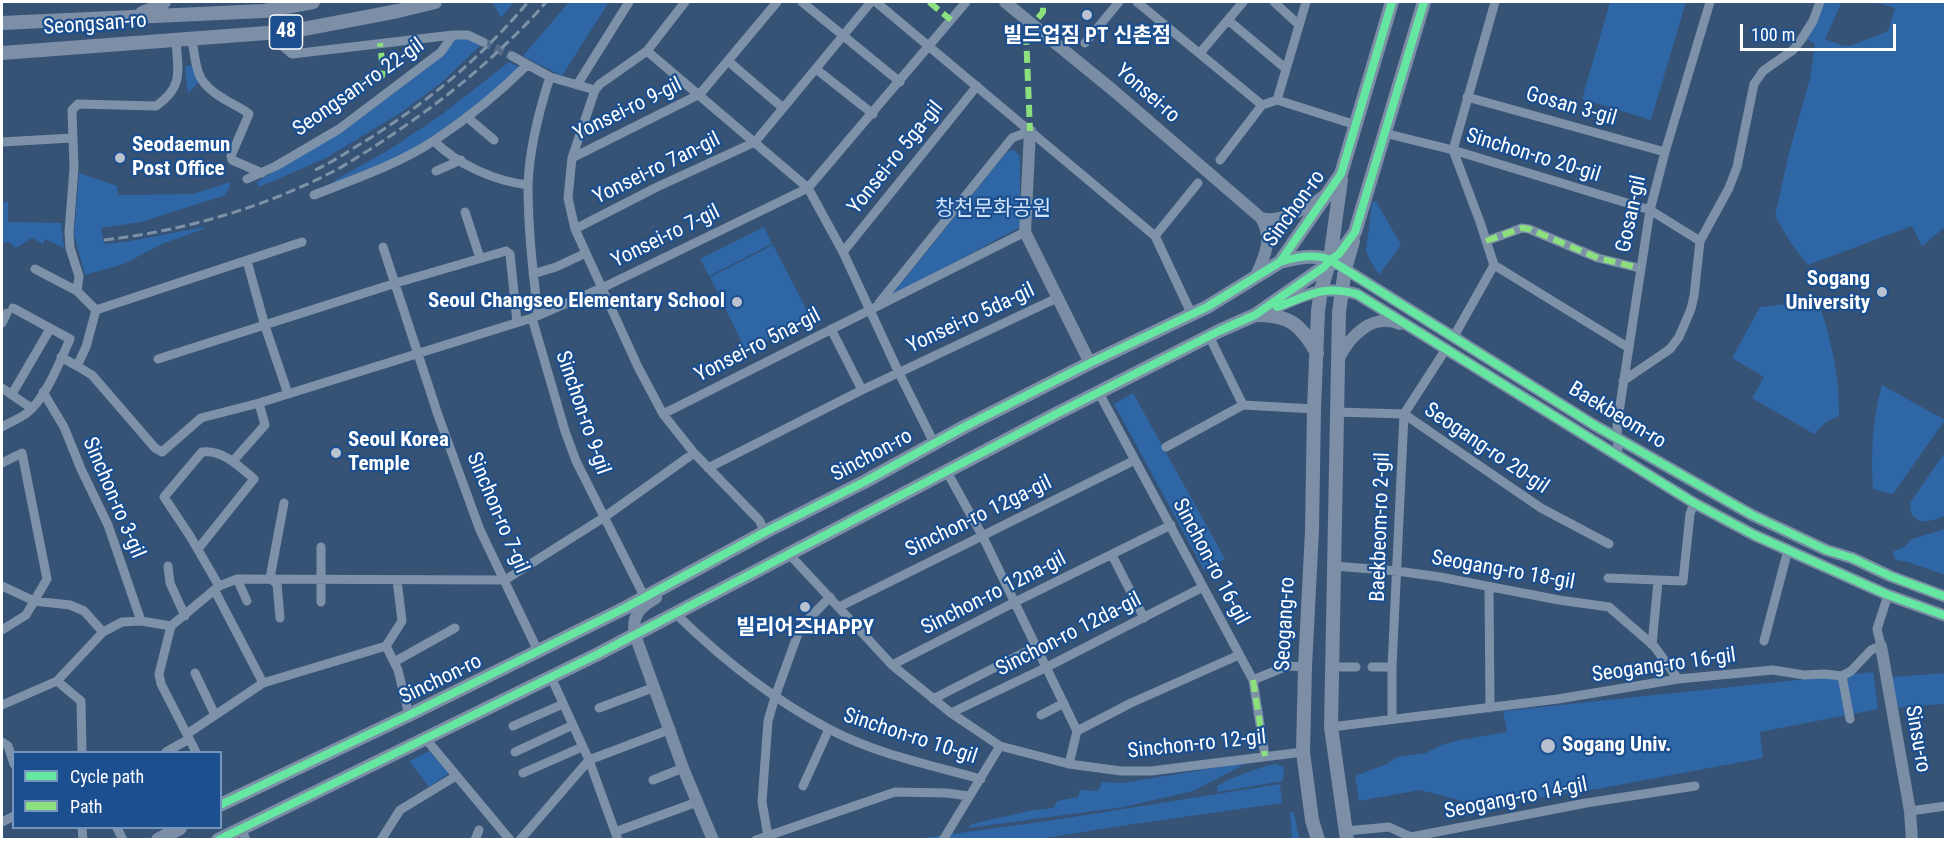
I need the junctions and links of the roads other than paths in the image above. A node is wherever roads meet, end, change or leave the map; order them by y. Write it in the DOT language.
graph roads {
  1 [pos="164,2"];
  2 [pos="177,2"];
  3 [pos="313,2"];
  4 [pos="435,2"];
  5 [pos="629,2"];
  6 [pos="685,2"];
  7 [pos="777,2"];
  8 [pos="802,2"];
  9 [pos="871,2"];
  10 [pos="876,2"];
  11 [pos="966,2"];
  12 [pos="1005,2"];
  13 [pos="1119,2"];
  14 [pos="1137,2"];
  15 [pos="1243,2"];
  16 [pos="1274,2"];
  17 [pos="1306,2"];
  18 [pos="1392,2"];
  19 [pos="1424,2"];
  20 [pos="1484,2"];
  21 [pos="1710,2"];
  22 [pos="1820,2"];
  23 [pos="423,3"];
  24 [pos="1495,3"];
  25 [pos="231,12"];
  26 [pos="127,16"];
  27 [pos="1228,20"];
  28 [pos="2,23"];
  29 [pos="1298,24"];
  30 [pos="267,33"];
  31 [pos="453,35"];
  32 [pos="844,35"];
  33 [pos="192,40"];
  34 [pos="176,41"];
  35 [pos="483,42"];
  36 [pos="1085,43"];
  37 [pos="930,46"];
  38 [pos="647,51"];
  39 [pos="2,53"];
  40 [pos="1200,53"];
  41 [pos="512,56"];
  42 [pos="728,61"];
  43 [pos="527,64"];
  44 [pos="1285,68"];
  45 [pos="816,69"];
  46 [pos="550,77"];
  47 [pos="900,82"];
  48 [pos="577,85"];
  49 [pos="977,86"];
  50 [pos="595,90"];
  51 [pos="700,94"];
  52 [pos="1467,96"];
  53 [pos="1277,100"];
  54 [pos="1262,105"];
  55 [pos="783,108"];
  56 [pos="873,114"];
  57 [pos="467,117"];
  58 [pos="1356,125"];
  59 [pos="1030,131"];
  60 [pos="1384,133"];
  61 [pos="72,138"];
  62 [pos="494,140"];
  63 [pos="434,141"];
  64 [pos="2,142"];
  65 [pos="755,142"];
  66 [pos="1453,150"];
  67 [pos="1665,152"];
  68 [pos="572,158"];
  69 [pos="461,160"];
  70 [pos="1220,160"];
  71 [pos="436,171"];
  72 [pos="262,173"];
  73 [pos="1341,174"];
  74 [pos="247,179"];
  75 [pos="1198,183"];
  76 [pos="528,185"];
  77 [pos="1334,187"];
  78 [pos="808,188"];
  79 [pos="314,195"];
  80 [pos="1650,210"];
  81 [pos="465,213"];
  82 [pos="1261,218"];
  83 [pos="575,229"];
  84 [pos="1025,232"];
  85 [pos="1355,232"];
  86 [pos="1155,236"];
  87 [pos="1486,241"];
  88 [pos="1700,241"];
  89 [pos="302,242"];
  90 [pos="383,247"];
  91 [pos="843,252"];
  92 [pos="586,253"];
  93 [pos="480,258"];
  94 [pos="1330,260"];
  95 [pos="247,261"];
  96 [pos="1280,262"];
  97 [pos="1494,265"];
  98 [pos="1639,268"];
  99 [pos="34,269"];
  100 [pos="1345,269"];
  101 [pos="533,274"];
  102 [pos="1255,278"];
  103 [pos="396,283"];
  104 [pos="602,288"];
  105 [pos="1321,290"];
  106 [pos="1341,290"];
  107 [pos="77,291"];
  108 [pos="1058,298"];
  109 [pos="873,309"];
  110 [pos="96,310"];
  111 [pos="1192,315"];
  112 [pos="1255,315"];
  113 [pos="535,316"];
  114 [pos="517,322"];
  115 [pos="2,323"];
  116 [pos="265,326"];
  117 [pos="50,329"];
  118 [pos="831,329"];
  119 [pos="1422,334"];
  120 [pos="1209,336"];
  121 [pos="1449,343"];
  122 [pos="1629,348"];
  123 [pos="418,354"];
  124 [pos="1317,354"];
  125 [pos="61,357"];
  126 [pos="159,359"];
  127 [pos="1336,362"];
  128 [pos="1090,363"];
  129 [pos="77,366"];
  130 [pos="899,373"];
  131 [pos="1623,381"];
  132 [pos="2,388"];
  133 [pos="862,390"];
  134 [pos="43,392"];
  135 [pos="1099,393"];
  136 [pos="12,394"];
  137 [pos="288,394"];
  138 [pos="259,403"];
  139 [pos="1243,405"];
  140 [pos="31,408"];
  141 [pos="1314,409"];
  142 [pos="1336,412"];
  143 [pos="663,414"];
  144 [pos="1404,414"];
  145 [pos="2,427"];
  146 [pos="1618,440"];
  147 [pos="934,443"];
  148 [pos="1166,447"];
  149 [pos="694,453"];
  150 [pos="1618,454"];
  151 [pos="1135,460"];
  152 [pos="233,461"];
  153 [pos="2,463"];
  154 [pos="708,468"];
  155 [pos="947,472"];
  156 [pos="284,503"];
  157 [pos="1694,503"];
  158 [pos="603,518"];
  159 [pos="1171,525"];
  160 [pos="1334,530"];
  161 [pos="1312,531"];
  162 [pos="765,532"];
  163 [pos="982,535"];
  164 [pos="1609,544"];
  165 [pos="321,547"];
  166 [pos="198,549"];
  167 [pos="1788,550"];
  168 [pos="790,555"];
  169 [pos="1112,555"];
  170 [pos="168,566"];
  171 [pos="1334,566"];
  172 [pos="1397,571"];
  173 [pos="270,578"];
  174 [pos="237,579"];
  175 [pos="321,579"];
  176 [pos="680,579"];
  177 [pos="1608,579"];
  178 [pos="397,580"];
  179 [pos="505,580"];
  180 [pos="1658,581"];
  181 [pos="2,586"];
  182 [pos="1203,587"];
  183 [pos="1489,587"];
  184 [pos="217,589"];
  185 [pos="1888,595"];
  186 [pos="830,597"];
  187 [pos="1946,597"];
  188 [pos="645,598"];
  189 [pos="34,601"];
  190 [pos="247,601"];
  191 [pos="1015,602"];
  192 [pos="321,603"];
  193 [pos="839,607"];
  194 [pos="676,615"];
  195 [pos="185,616"];
  196 [pos="1946,616"];
  197 [pos="280,618"];
  198 [pos="1144,618"];
  199 [pos="141,621"];
  200 [pos="1306,622"];
  201 [pos="1332,624"];
  202 [pos="171,626"];
  203 [pos="455,628"];
  204 [pos="2,630"];
  205 [pos="103,632"];
  206 [pos="635,635"];
  207 [pos="1764,641"];
  208 [pos="1652,645"];
  209 [pos="386,646"];
  210 [pos="1037,646"];
  211 [pos="1881,646"];
  212 [pos="538,651"];
  213 [pos="1239,655"];
  214 [pos="394,662"];
  215 [pos="892,665"];
  216 [pos="1305,666"];
  217 [pos="1047,667"];
  218 [pos="1341,667"];
  219 [pos="1356,667"];
  220 [pos="1372,667"];
  221 [pos="1392,667"];
  222 [pos="195,673"];
  223 [pos="1842,676"];
  224 [pos="551,677"];
  225 [pos="1678,679"];
  226 [pos="1253,680"];
  227 [pos="57,681"];
  228 [pos="263,683"];
  229 [pos="655,687"];
  230 [pos="775,697"];
  231 [pos="933,699"];
  232 [pos="1064,703"];
  233 [pos="563,704"];
  234 [pos="2,705"];
  235 [pos="599,708"];
  236 [pos="1490,708"];
  237 [pos="951,713"];
  238 [pos="215,715"];
  239 [pos="409,715"];
  240 [pos="1041,715"];
  241 [pos="1392,718"];
  242 [pos="1850,719"];
  243 [pos="573,725"];
  244 [pos="513,726"];
  245 [pos="1331,727"];
  246 [pos="670,729"];
  247 [pos="829,729"];
  248 [pos="1077,731"];
  249 [pos="188,736"];
  250 [pos="424,738"];
  251 [pos="2,742"];
  252 [pos="1000,746"];
  253 [pos="582,747"];
  254 [pos="82,751"];
  255 [pos="169,751"];
  256 [pos="195,751"];
  257 [pos="515,752"];
  258 [pos="1303,752"];
  259 [pos="1265,756"];
  260 [pos="12,758"];
  261 [pos="589,759"];
  262 [pos="1069,764"];
  263 [pos="683,768"];
  264 [pos="523,773"];
  265 [pos="456,776"];
  266 [pos="981,779"];
  267 [pos="653,780"];
  268 [pos="803,786"];
  269 [pos="1695,786"];
  270 [pos="969,796"];
  271 [pos="697,802"];
  272 [pos="222,803"];
  273 [pos="1946,806"];
  274 [pos="1910,811"];
  275 [pos="178,829"];
  276 [pos="479,830"];
  277 [pos="244,834"];
  278 [pos="1347,835"];
  279 [pos="617,836"];
  280 [pos="768,836"];
  281 [pos="1411,838"];
  282 [pos="158,840"];
  283 [pos="218,840"];
  284 [pos="381,840"];
  285 [pos="475,840"];
  286 [pos="510,840"];
  287 [pos="520,840"];
  288 [pos="713,840"];
  289 [pos="756,840"];
  290 [pos="943,840"];
  291 [pos="1318,840"];
  292 [pos="1912,840"];
  1 -- 26 [label="main road"];
  2 -- 25 [label="main road"];
  3 -- 25 [label="main road, Seongsan-ro / 48"];
  4 -- 23 [label="main road, Seongsan-ro / 48"];
  5 -- 48 [label="street"];
  6 -- 38 [label="street"];
  7 -- 42 [label="street, Yonsei-ro 9-gil"];
  8 -- 32 [label="street"];
  9 -- 32 [label="street, Yonsei-ro 7an-gil"];
  10 -- 37 [label="street"];
  11 -- 37 [label="street, Yonsei-ro 7-gil"];
  12 -- 82 [label="main road, Yonsei-ro"];
  13 -- 36 [label="street"];
  14 -- 40 [label="street"];
  15 -- 27 [label="street"];
  16 -- 29 [label="street"];
  17 -- 29 [label="street"];
  18 -- 58 [label="main road, Sinchon-ro"];
  19 -- 60 [label="main road"];
  20 -- 24 [label="street"];
  21 -- 67 [label="street, Gosan-gil"];
  22 -- 88 [label="street"];
  23 -- 30 [label="main road, Seongsan-ro / 48"];
  24 -- 52 [label="street"];
  25 -- 26 [label="main road, Seongsan-ro / 48"];
  26 -- 28 [label="main road, Seongsan-ro / 48"];
  27 -- 40 [label="street"];
  27 -- 44 [label="street"];
  29 -- 44 [label="street"];
  30 -- 31 [label="street, Seongsan-ro 22-gil"];
  30 -- 33 [label="main road, Seongsan-ro / 48"];
  31 -- 35 [label="street, Seongsan-ro 22-gil"];
  31 -- 72 [label="street, Seongsan-ro 22-gil"];
  32 -- 45 [label="street, Yonsei-ro 7an-gil"];
  32 -- 47 [label="street"];
  33 -- 34 [label="main road, Seongsan-ro / 48"];
  33 -- 72 [label="street"];
  34 -- 39 [label="main road, Seongsan-ro / 48"];
  34 -- 61 [label="street"];
  37 -- 47 [label="street, Yonsei-ro 7-gil"];
  37 -- 49 [label="street"];
  38 -- 50 [label="street"];
  38 -- 51 [label="street, Yonsei-ro 9-gil"];
  40 -- 54 [label="street"];
  41 -- 43 [label="street"];
  42 -- 51 [label="street, Yonsei-ro 9-gil"];
  42 -- 55 [label="street"];
  43 -- 46 [label="street"];
  43 -- 57 [label="street"];
  44 -- 53 [label="street"];
  45 -- 55 [label="street, Yonsei-ro 7an-gil"];
  45 -- 56 [label="street"];
  46 -- 48 [label="street"];
  46 -- 76 [label="street, Sinchon-ro 9-gil"];
  47 -- 56 [label="street, Yonsei-ro 7-gil"];
  48 -- 50 [label="street"];
  49 -- 59 [label="street"];
  49 -- 91 [label="street, Yonsei-ro 5ga-gil"];
  50 -- 68 [label="street"];
  51 -- 65 [label="street, Yonsei-ro 7an-gil"];
  51 -- 68 [label="street, Yonsei-ro 9-gil"];
  52 -- 66 [label="street"];
  52 -- 67 [label="street, Gosan 3-gil"];
  53 -- 54 [label="street"];
  53 -- 58 [label="street"];
  54 -- 70 [label="street"];
  55 -- 65 [label="street, Yonsei-ro 7an-gil"];
  56 -- 78 [label="street, Yonsei-ro 7-gil"];
  57 -- 62 [label="street"];
  57 -- 63 [label="street"];
  58 -- 73 [label="main road, Sinchon-ro"];
  59 -- 84 [label="main road"];
  59 -- 86 [label="street"];
  59 -- 109 [label="street, Yonsei-ro 5na-gil"];
  60 -- 66 [label="street, Sinchon-ro 20-gil"];
  60 -- 85 [label="main road"];
  61 -- 64 [label="street"];
  61 -- 107 [label="street"];
  63 -- 69 [label="street"];
  63 -- 79 [label="street"];
  65 -- 78 [label="street"];
  65 -- 83 [label="street, Yonsei-ro 7an-gil"];
  66 -- 80 [label="street, Sinchon-ro 20-gil"];
  66 -- 87 [label="street"];
  67 -- 80 [label="street, Gosan-gil"];
  68 -- 83 [label="street"];
  69 -- 71 [label="street"];
  69 -- 76 [label="street"];
  72 -- 74 [label="street, Seongsan-ro 22-gil"];
  73 -- 77 [label="main road, Sinchon-ro"];
  73 -- 94 [label="main road, Seogang-ro"];
  75 -- 86 [label="street"];
  76 -- 101 [label="street, Sinchon-ro 9-gil"];
  77 -- 82 [label="main road"];
  77 -- 96 [label="main road, Sinchon-ro"];
  78 -- 91 [label="street"];
  78 -- 104 [label="street, Yonsei-ro 7-gil"];
  80 -- 88 [label="street, Sinchon-ro 20-gil"];
  80 -- 98 [label="street, Gosan-gil"];
  81 -- 93 [label="street"];
  82 -- 102 [label="main road"];
  83 -- 92 [label="street"];
  84 -- 108 [label="main road"];
  84 -- 109 [label="street, Yonsei-ro 5na-gil"];
  85 -- 94 [label="main road"];
  85 -- 100 [label="main road"];
  86 -- 111 [label="street"];
  87 -- 97 [label="street"];
  87 -- 98 [label="street"];
  88 -- 131 [label="street"];
  89 -- 95 [label="street"];
  90 -- 103 [label="street, Sinchon-ro 7-gil"];
  91 -- 109 [label="street"];
  92 -- 101 [label="street"];
  92 -- 104 [label="street"];
  93 -- 103 [label="street"];
  93 -- 114 [label="street"];
  94 -- 96 [label="main road, Baekbeom-ro"];
  94 -- 100 [label="main road, Baekbeom-ro"];
  94 -- 105 [label="main road, Seogang-ro"];
  94 -- 112 [label="main road"];
  95 -- 110 [label="street"];
  95 -- 116 [label="street"];
  96 -- 102 [label="main road, Sinchon-ro"];
  97 -- 121 [label="street"];
  97 -- 122 [label="street"];
  98 -- 122 [label="street, Gosan-gil"];
  99 -- 107 [label="street"];
  100 -- 106 [label="main road"];
  100 -- 121 [label="main road, Baekbeom-ro"];
  101 -- 113 [label="street, Sinchon-ro 9-gil"];
  102 -- 111 [label="main road, Sinchon-ro"];
  103 -- 116 [label="street"];
  103 -- 123 [label="street, Sinchon-ro 7-gil"];
  104 -- 113 [label="street, Yonsei-ro 7-gil"];
  104 -- 143 [label="street"];
  105 -- 106 [label="main road, Baekbeom-ro"];
  105 -- 112 [label="main road, Baekbeom-ro"];
  105 -- 124 [label="main road, Seogang-ro"];
  106 -- 119 [label="main road, Baekbeom-ro"];
  106 -- 127 [label="main road"];
  107 -- 110 [label="street"];
  108 -- 128 [label="main road"];
  108 -- 130 [label="street, Yonsei-ro 5da-gil"];
  109 -- 118 [label="street, Yonsei-ro 5na-gil"];
  109 -- 130 [label="street, Yonsei-ro 5da-gil"];
  110 -- 129 [label="street"];
  111 -- 128 [label="main road, Sinchon-ro"];
  112 -- 120 [label="main road"];
  112 -- 124 [label="main road"];
  113 -- 114 [label="street"];
  113 -- 158 [label="street, Sinchon-ro 9-gil"];
  114 -- 123 [label="street"];
  115 -- 117 [label="street"];
  116 -- 126 [label="street"];
  116 -- 137 [label="street"];
  117 -- 125 [label="street"];
  117 -- 136 [label="street"];
  118 -- 133 [label="street"];
  118 -- 143 [label="street, Yonsei-ro 5na-gil"];
  119 -- 121 [label="main road, Baekbeom-ro"];
  119 -- 127 [label="main road"];
  120 -- 135 [label="main road"];
  120 -- 139 [label="street"];
  121 -- 144 [label="street"];
  121 -- 146 [label="main road, Baekbeom-ro"];
  121 -- 150 [label="main road, Baekbeom-ro"];
  122 -- 131 [label="street, Gosan-gil"];
  123 -- 137 [label="street"];
  123 -- 179 [label="street, Sinchon-ro 7-gil"];
  124 -- 141 [label="main road, Seogang-ro"];
  125 -- 129 [label="street"];
  125 -- 134 [label="street"];
  127 -- 142 [label="main road"];
  128 -- 147 [label="main road, Sinchon-ro"];
  129 -- 138 [label="street"];
  130 -- 133 [label="street, Yonsei-ro 5da-gil"];
  130 -- 147 [label="street, Sinchon-ro"];
  131 -- 146 [label="street, Gosan-gil"];
  132 -- 136 [label="street"];
  133 -- 154 [label="street, Yonsei-ro 5da-gil"];
  134 -- 140 [label="street"];
  134 -- 199 [label="street, Sinchon-ro 3-gil"];
  135 -- 151 [label="street, Sinchon-ro 16-gil"];
  135 -- 155 [label="main road"];
  136 -- 140 [label="street"];
  137 -- 138 [label="street"];
  138 -- 152 [label="street"];
  139 -- 141 [label="street"];
  139 -- 148 [label="street"];
  140 -- 145 [label="street"];
  141 -- 161 [label="main road, Seogang-ro"];
  142 -- 144 [label="street, Seogang-ro 20-gil"];
  142 -- 160 [label="main road"];
  143 -- 149 [label="street"];
  144 -- 164 [label="street, Seogang-ro 20-gil"];
  144 -- 172 [label="street, Baekbeom-ro 2-gil"];
  146 -- 150 [label="street, Gosan-gil"];
  146 -- 187 [label="main road, Baekbeom-ro"];
  147 -- 162 [label="main road, Sinchon-ro"];
  149 -- 154 [label="street"];
  149 -- 158 [label="street"];
  150 -- 157 [label="main road, Baekbeom-ro"];
  151 -- 159 [label="street, Sinchon-ro 16-gil"];
  151 -- 163 [label="street, Sinchon-ro 12ga-gil"];
  152 -- 166 [label="street"];
  152 -- 166 [label="street"];
  153 -- 189 [label="street"];
  154 -- 162 [label="street"];
  155 -- 163 [label="street"];
  155 -- 168 [label="main road"];
  156 -- 173 [label="street"];
  157 -- 167 [label="main road, Baekbeom-ro"];
  157 -- 180 [label="street"];
  158 -- 179 [label="street"];
  158 -- 188 [label="street, Sinchon-ro 9-gil"];
  159 -- 169 [label="street, Sinchon-ro 12na-gil"];
  159 -- 182 [label="street, Sinchon-ro 16-gil"];
  160 -- 161 [label="main road"];
  160 -- 171 [label="main road"];
  161 -- 200 [label="main road, Seogang-ro"];
  162 -- 176 [label="main road, Sinchon-ro"];
  163 -- 191 [label="street"];
  163 -- 193 [label="street, Sinchon-ro 12ga-gil"];
  165 -- 175 [label="street"];
  166 -- 184 [label="street"];
  167 -- 185 [label="main road, Baekbeom-ro"];
  167 -- 207 [label="street"];
  168 -- 186 [label="street, Sinchon-ro 12-gil"];
  168 -- 194 [label="main road"];
  169 -- 191 [label="street, Sinchon-ro 12na-gil"];
  169 -- 198 [label="street"];
  170 -- 195 [label="street"];
  171 -- 172 [label="street, Seogang-ro 18-gil"];
  171 -- 201 [label="main road"];
  172 -- 183 [label="street, Seogang-ro 18-gil"];
  172 -- 221 [label="street, Baekbeom-ro 2-gil"];
  173 -- 174 [label="street"];
  173 -- 175 [label="street"];
  173 -- 197 [label="street"];
  174 -- 184 [label="street"];
  174 -- 190 [label="street"];
  175 -- 178 [label="street"];
  175 -- 192 [label="street"];
  176 -- 188 [label="main road, Sinchon-ro"];
  176 -- 206 [label="main road"];
  177 -- 180 [label="street"];
  178 -- 179 [label="street"];
  178 -- 209 [label="street"];
  179 -- 212 [label="street, Sinchon-ro 7-gil"];
  180 -- 208 [label="street"];
  181 -- 189 [label="street"];
  182 -- 198 [label="street, Sinchon-ro 12da-gil"];
  182 -- 213 [label="street, Sinchon-ro 16-gil"];
  183 -- 208 [label="street, Seogang-ro 18-gil"];
  183 -- 236 [label="street"];
  184 -- 195 [label="street"];
  184 -- 228 [label="street"];
  185 -- 196 [label="main road, Baekbeom-ro"];
  185 -- 211 [label="street"];
  186 -- 193 [label="street, Sinchon-ro 12-gil"];
  186 -- 230 [label="street"];
  188 -- 212 [label="main road, Sinchon-ro"];
  189 -- 204 [label="street"];
  189 -- 205 [label="street"];
  191 -- 210 [label="street"];
  191 -- 215 [label="street, Sinchon-ro 12na-gil"];
  193 -- 215 [label="street, Sinchon-ro 12-gil"];
  194 -- 206 [label="main road"];
  194 -- 230 [label="street, Sinchon-ro 10-gil"];
  195 -- 202 [label="street"];
  198 -- 217 [label="street, Sinchon-ro 12da-gil"];
  199 -- 202 [label="street"];
  199 -- 205 [label="street"];
  200 -- 201 [label="main road"];
  200 -- 216 [label="main road, Seogang-ro"];
  201 -- 245 [label="main road"];
  202 -- 249 [label="street"];
  203 -- 214 [label="street, Sinchon-ro"];
  205 -- 227 [label="street"];
  206 -- 224 [label="main road"];
  206 -- 229 [label="main road"];
  208 -- 225 [label="street, Seogang-ro 18-gil"];
  209 -- 214 [label="street, Sinchon-ro"];
  209 -- 228 [label="street"];
  210 -- 217 [label="street"];
  210 -- 231 [label="street"];
  211 -- 223 [label="street"];
  211 -- 274 [label="main road, Sinsu-ro"];
  212 -- 239 [label="main road, Sinchon-ro"];
  213 -- 226 [label="street, Sinchon-ro 16-gil"];
  213 -- 248 [label="street"];
  214 -- 239 [label="street, Sinchon-ro"];
  215 -- 231 [label="street, Sinchon-ro 12-gil"];
  216 -- 226 [label="street"];
  216 -- 258 [label="main road, Seogang-ro"];
  217 -- 232 [label="street"];
  217 -- 237 [label="street, Sinchon-ro 12da-gil"];
  218 -- 219 [label="street"];
  220 -- 221 [label="street"];
  221 -- 241 [label="street, Baekbeom-ro 2-gil"];
  222 -- 238 [label="street"];
  223 -- 225 [label="street, Seogang-ro 16-gil"];
  223 -- 242 [label="street"];
  224 -- 233 [label="street"];
  224 -- 250 [label="main road"];
  225 -- 236 [label="street, Seogang-ro 16-gil"];
  226 -- 259 [label="street, Sinchon-ro 16-gil"];
  227 -- 234 [label="street"];
  227 -- 254 [label="street"];
  228 -- 238 [label="street"];
  229 -- 235 [label="street"];
  229 -- 246 [label="main road"];
  230 -- 247 [label="street, Sinchon-ro 10-gil"];
  230 -- 280 [label="street"];
  231 -- 237 [label="street, Sinchon-ro 12-gil"];
  232 -- 240 [label="street"];
  232 -- 248 [label="street"];
  233 -- 243 [label="street"];
  233 -- 244 [label="street"];
  236 -- 241 [label="street, Seogang-ro 16-gil"];
  237 -- 252 [label="street, Sinchon-ro 12-gil"];
  238 -- 249 [label="street"];
  239 -- 272 [label="main road, Sinchon-ro"];
  241 -- 245 [label="street, Seogang-ro 16-gil"];
  243 -- 253 [label="street"];
  243 -- 257 [label="street"];
  245 -- 278 [label="main road"];
  246 -- 261 [label="street"];
  246 -- 263 [label="main road"];
  247 -- 266 [label="street, Sinchon-ro 10-gil"];
  247 -- 268 [label="street, Sinchon-ro 10-gil"];
  248 -- 262 [label="street"];
  249 -- 255 [label="street"];
  249 -- 256 [label="street"];
  250 -- 265 [label="street"];
  250 -- 277 [label="main road"];
  251 -- 260 [label="street"];
  252 -- 262 [label="street, Sinchon-ro 12-gil"];
  252 -- 266 [label="street"];
  253 -- 261 [label="street"];
  253 -- 264 [label="street"];
  258 -- 259 [label="street, Sinchon-ro 12-gil"];
  258 -- 291 [label="main road, Seogang-ro"];
  259 -- 262 [label="street, Sinchon-ro 12-gil"];
  261 -- 279 [label="street"];
  261 -- 287 [label="street"];
  263 -- 267 [label="street"];
  263 -- 271 [label="main road"];
  265 -- 284 [label="street"];
  265 -- 286 [label="street"];
  266 -- 270 [label="street"];
  269 -- 281 [label="street, Seogang-ro 14-gil"];
  270 -- 280 [label="street"];
  270 -- 290 [label="street"];
  271 -- 279 [label="street"];
  271 -- 288 [label="main road"];
  273 -- 274 [label="street"];
  274 -- 292 [label="main road, Sinsu-ro"];
  275 -- 282 [label="main road"];
  276 -- 285 [label="street"];
  277 -- 283 [label="main road"];
  278 -- 281 [label="street, Seogang-ro 14-gil"];
  280 -- 289 [label="street"];
}
